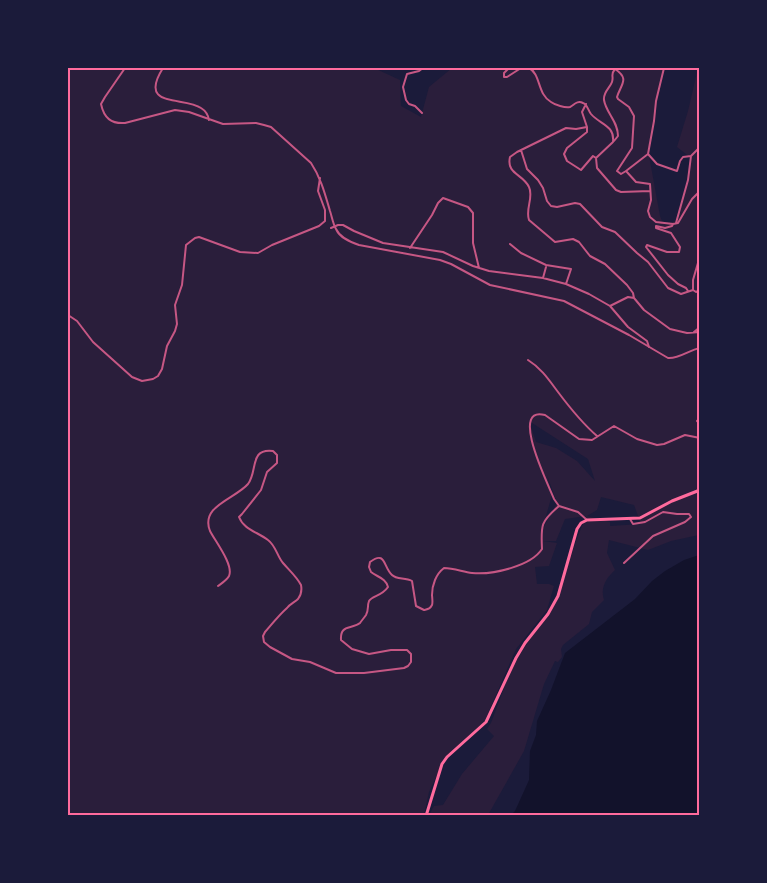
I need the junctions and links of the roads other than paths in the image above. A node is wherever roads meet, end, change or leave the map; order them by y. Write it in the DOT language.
graph roads {
  1 [pos="125,68"];
  2 [pos="163,68"];
  3 [pos="423,68"];
  4 [pos="509,68"];
  5 [pos="521,68"];
  6 [pos="529,68"];
  7 [pos="664,68"];
  8 [pos="586,104"];
  9 [pos="422,113"];
  10 [pos="209,120"];
  11 [pos="587,128"];
  12 [pos="613,142"];
  13 [pos="699,147"];
  14 [pos="521,150"];
  15 [pos="648,154"];
  16 [pos="691,156"];
  17 [pos="596,158"];
  18 [pos="626,171"];
  19 [pos="320,178"];
  20 [pos="650,191"];
  21 [pos="699,191"];
  22 [pos="675,224"];
  23 [pos="331,228"];
  24 [pos="510,244"];
  25 [pos="410,248"];
  26 [pos="699,256"];
  27 [pos="546,266"];
  28 [pos="479,267"];
  29 [pos="543,278"];
  30 [pos="566,284"];
  31 [pos="693,290"];
  32 [pos="699,290"];
  33 [pos="688,291"];
  34 [pos="634,298"];
  35 [pos="610,306"];
  36 [pos="68,315"];
  37 [pos="699,327"];
  38 [pos="694,332"];
  39 [pos="699,332"];
  40 [pos="649,347"];
  41 [pos="699,348"];
  42 [pos="528,360"];
  43 [pos="699,418"];
  44 [pos="699,424"];
  45 [pos="597,436"];
  46 [pos="699,438"];
  47 [pos="699,490"];
  48 [pos="559,507"];
  49 [pos="630,519"];
  50 [pos="587,520"];
  51 [pos="624,563"];
  52 [pos="218,586"];
  53 [pos="426,816"];
  1 -- 10 [label="street"];
  2 -- 10 [label="street"];
  3 -- 9 [label="street"];
  4 -- 5 [label="street"];
  6 -- 8 [label="street"];
  7 -- 15 [label="street"];
  8 -- 11 [label="street"];
  8 -- 12 [label="street"];
  10 -- 19 [label="street"];
  11 -- 14 [label="street"];
  11 -- 17 [label="street"];
  12 -- 17 [label="street"];
  12 -- 18 [label="street"];
  13 -- 16 [label="street"];
  14 -- 33 [label="street"];
  14 -- 34 [label="street"];
  15 -- 16 [label="street"];
  15 -- 18 [label="street"];
  16 -- 22 [label="street"];
  17 -- 20 [label="street"];
  18 -- 20 [label="street"];
  19 -- 36 [label="street"];
  19 -- 40 [label="street"];
  20 -- 22 [label="street"];
  21 -- 22 [label="street"];
  22 -- 33 [label="street"];
  23 -- 25 [label="street"];
  24 -- 27 [label="street"];
  25 -- 28 [label="street"];
  25 -- 28 [label="street"];
  26 -- 31 [label="street"];
  27 -- 29 [label="street"];
  27 -- 30 [label="street"];
  28 -- 29 [label="street"];
  29 -- 30 [label="street"];
  30 -- 35 [label="street"];
  31 -- 32 [label="street"];
  31 -- 33 [label="street"];
  34 -- 35 [label="street"];
  34 -- 38 [label="street"];
  35 -- 40 [label="street"];
  37 -- 38 [label="street"];
  38 -- 39 [label="street"];
  40 -- 41 [label="street"];
  42 -- 45 [label="street"];
  43 -- 44 [label="street"];
  45 -- 46 [label="street"];
  45 -- 48 [label="street"];
  47 -- 49 [label="highway"];
  48 -- 50 [label="street"];
  48 -- 52 [label="street"];
  49 -- 50 [label="highway"];
  49 -- 51 [label="street"];
  50 -- 53 [label="highway"];
}
